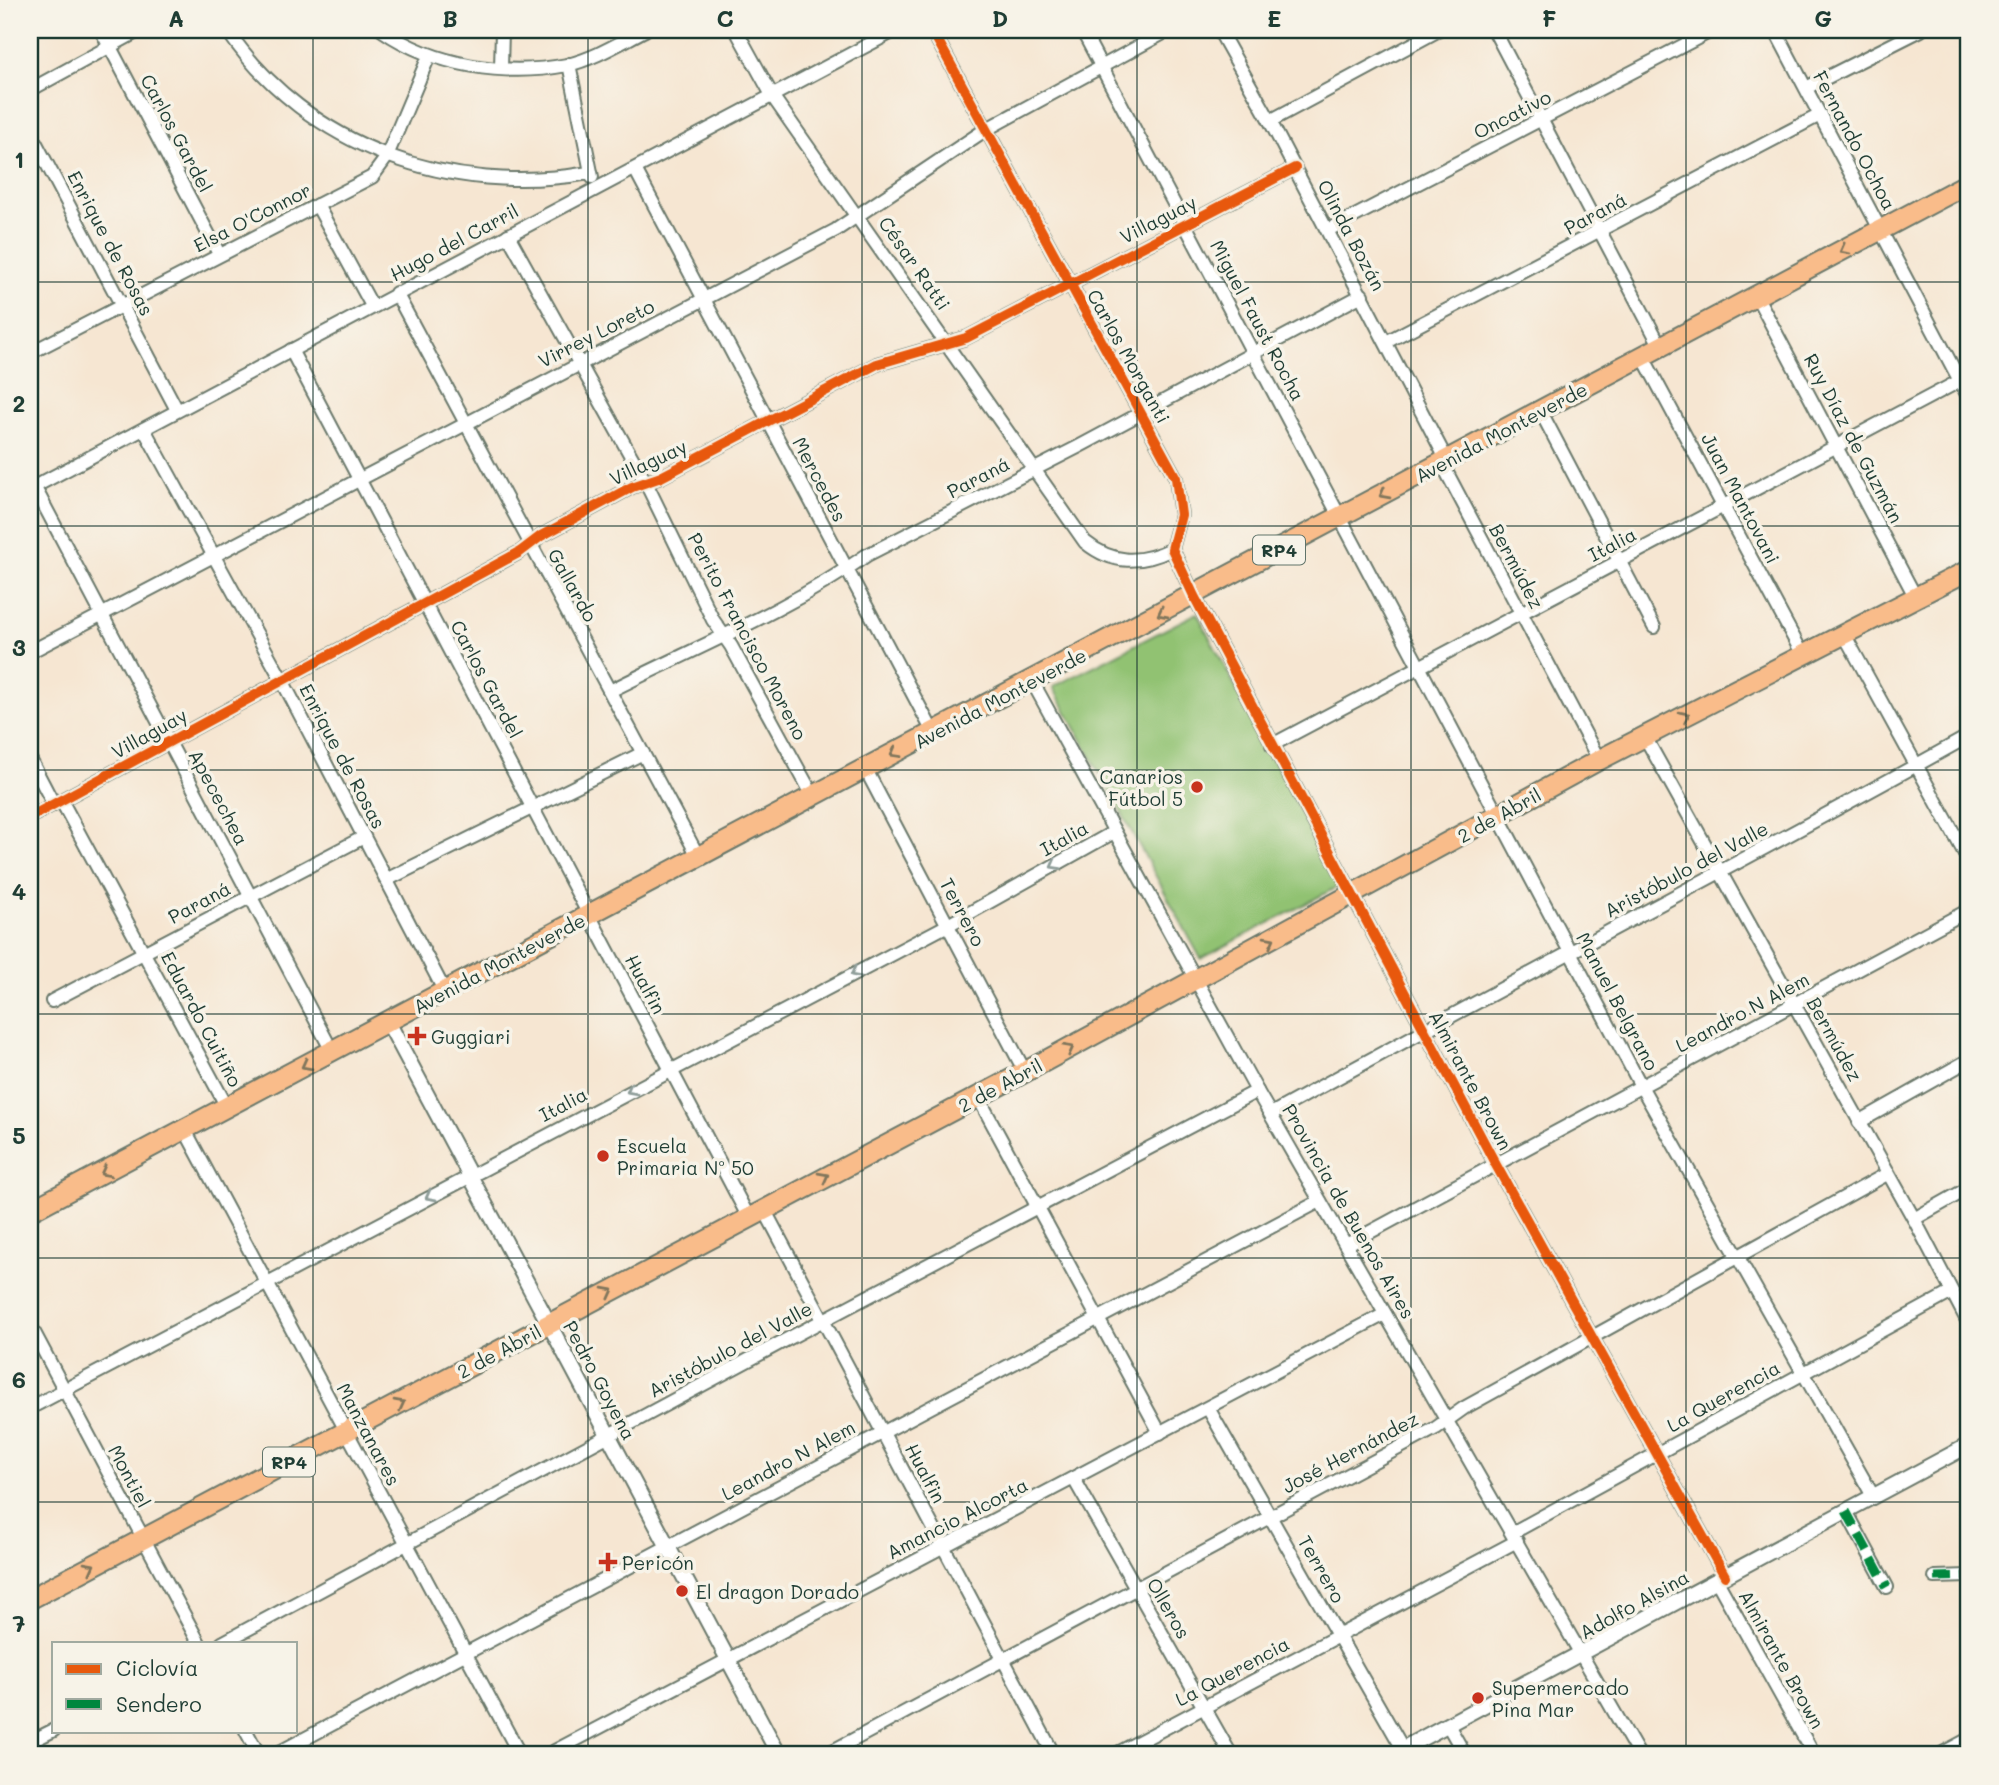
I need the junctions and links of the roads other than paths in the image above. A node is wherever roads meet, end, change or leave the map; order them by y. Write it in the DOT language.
graph roads {
  1 [pos="101,30"];
  2 [pos="140,30"];
  3 [pos="227,30"];
  4 [pos="382,30"];
  5 [pos="502,30"];
  6 [pos="645,30"];
  7 [pos="736,30"];
  8 [pos="896,30"];
  9 [pos="932,30"];
  10 [pos="1082,30"];
  11 [pos="1168,30"];
  12 [pos="1219,30"];
  13 [pos="1439,30"];
  14 [pos="1494,30"];
  15 [pos="1713,30"];
  16 [pos="1775,30"];
  17 [pos="1921,30"];
  18 [pos="110,46"];
  19 [pos="429,56"];
  20 [pos="569,64"];
  21 [pos="1100,65"];
  22 [pos="501,68"];
  23 [pos="1805,88"];
  24 [pos="30,90"];
  25 [pos="772,97"];
  26 [pos="1820,115"];
  27 [pos="1542,120"];
  28 [pos="1270,121"];
  29 [pos="985,130"];
  30 [pos="30,132"];
  31 [pos="386,158"];
  32 [pos="1295,168"];
  33 [pos="635,169"];
  34 [pos="589,173"];
  35 [pos="1969,183"];
  36 [pos="597,188"];
  37 [pos="317,205"];
  38 [pos="858,215"];
  39 [pos="1185,224"];
  40 [pos="1328,230"];
  41 [pos="1881,230"];
  42 [pos="1602,231"];
  43 [pos="508,236"];
  44 [pos="219,254"];
  45 [pos="1069,284"];
  46 [pos="397,293"];
  47 [pos="1362,295"];
  48 [pos="1757,297"];
  49 [pos="705,298"];
  50 [pos="123,306"];
  51 [pos="372,306"];
  52 [pos="1386,342"];
  53 [pos="948,345"];
  54 [pos="1661,347"];
  55 [pos="291,350"];
  56 [pos="1252,352"];
  57 [pos="30,353"];
  58 [pos="1643,357"];
  59 [pos="577,365"];
  60 [pos="1965,379"];
  61 [pos="1969,398"];
  62 [pos="177,410"];
  63 [pos="1541,412"];
  64 [pos="1140,413"];
  65 [pos="768,421"];
  66 [pos="466,422"];
  67 [pos="144,429"];
  68 [pos="1838,447"];
  69 [pos="1445,462"];
  70 [pos="1033,471"];
  71 [pos="360,477"];
  72 [pos="646,483"];
  73 [pos="32,488"];
  74 [pos="1724,508"];
  75 [pos="1341,517"];
  76 [pos="529,545"];
  77 [pos="1172,549"];
  78 [pos="215,556"];
  79 [pos="1621,561"];
  80 [pos="846,570"];
  81 [pos="1969,570"];
  82 [pos="1195,596"];
  83 [pos="1916,598"];
  84 [pos="424,604"];
  85 [pos="1521,615"];
  86 [pos="100,616"];
  87 [pos="1654,626"];
  88 [pos="723,635"];
  89 [pos="1845,636"];
  90 [pos="30,652"];
  91 [pos="1804,657"];
  92 [pos="1421,668"];
  93 [pos="282,680"];
  94 [pos="1032,681"];
  95 [pos="610,691"];
  96 [pos="933,732"];
  97 [pos="1969,736"];
  98 [pos="1645,737"];
  99 [pos="168,742"];
  100 [pos="1272,745"];
  101 [pos="643,753"];
  102 [pos="30,759"];
  103 [pos="1599,760"];
  104 [pos="1916,765"];
  105 [pos="866,770"];
  106 [pos="813,796"];
  107 [pos="58,803"];
  108 [pos="534,807"];
  109 [pos="1498,816"];
  110 [pos="30,817"];
  111 [pos="1114,832"];
  112 [pos="364,837"];
  113 [pos="698,856"];
  114 [pos="1969,861"];
  115 [pos="1720,874"];
  116 [pos="386,880"];
  117 [pos="1353,896"];
  118 [pos="250,897"];
  119 [pos="1969,910"];
  120 [pos="589,916"];
  121 [pos="948,925"];
  122 [pos="145,953"];
  123 [pos="1571,953"];
  124 [pos="1195,981"];
  125 [pos="445,992"];
  126 [pos="51,1001"];
  127 [pos="1794,1006"];
  128 [pos="388,1022"];
  129 [pos="1425,1029"];
  130 [pos="332,1051"];
  131 [pos="1969,1060"];
  132 [pos="670,1070"];
  133 [pos="1025,1072"];
  134 [pos="1642,1088"];
  135 [pos="1257,1091"];
  136 [pos="978,1097"];
  137 [pos="227,1107"];
  138 [pos="1271,1114"];
  139 [pos="1860,1122"];
  140 [pos="185,1130"];
  141 [pos="1496,1165"];
  142 [pos="1887,1174"];
  143 [pos="468,1175"];
  144 [pos="1969,1188"];
  145 [pos="1321,1201"];
  146 [pos="1038,1209"];
  147 [pos="30,1212"];
  148 [pos="756,1213"];
  149 [pos="1914,1219"];
  150 [pos="1346,1245"];
  151 [pos="1737,1256"];
  152 [pos="268,1284"];
  153 [pos="1952,1292"];
  154 [pos="1385,1314"];
  155 [pos="1097,1317"];
  156 [pos="1968,1317"];
  157 [pos="823,1321"];
  158 [pos="30,1325"];
  159 [pos="549,1325"];
  160 [pos="1593,1338"];
  161 [pos="1803,1373"];
  162 [pos="64,1391"];
  163 [pos="30,1408"];
  164 [pos="1208,1408"];
  165 [pos="1447,1420"];
  166 [pos="346,1432"];
  167 [pos="883,1432"];
  168 [pos="1160,1433"];
  169 [pos="608,1437"];
  170 [pos="1969,1445"];
  171 [pos="1658,1455"];
  172 [pos="1074,1479"];
  173 [pos="1873,1496"];
  174 [pos="1846,1511"];
  175 [pos="1269,1517"];
  176 [pos="1515,1537"];
  177 [pos="143,1540"];
  178 [pos="407,1543"];
  179 [pos="666,1545"];
  180 [pos="944,1547"];
  181 [pos="1969,1576"];
  182 [pos="1935,1577"];
  183 [pos="1721,1578"];
  184 [pos="1887,1587"];
  185 [pos="1136,1589"];
  186 [pos="30,1599"];
  187 [pos="1338,1635"];
  188 [pos="198,1642"];
  189 [pos="224,1642"];
  190 [pos="465,1653"];
  191 [pos="1582,1654"];
  192 [pos="727,1660"];
  193 [pos="1004,1660"];
  194 [pos="1204,1708"];
  195 [pos="1448,1726"];
  196 [pos="52,1731"];
  197 [pos="247,1732"];
  198 [pos="1969,1739"];
  199 [pos="30,1742"];
  200 [pos="1397,1752"];
  201 [pos="259,1755"];
  202 [pos="274,1755"];
  203 [pos="520,1755"];
  204 [pos="547,1755"];
  205 [pos="779,1755"];
  206 [pos="825,1755"];
  207 [pos="1055,1755"];
  208 [pos="1114,1755"];
  209 [pos="1231,1755"];
  210 [pos="1465,1755"];
  211 [pos="1639,1755"];
  212 [pos="1814,1755"];
  213 [pos="1939,1755"];
  1 -- 18 [label="street, Carlos Gardel"];
  2 -- 18 [label="street"];
  3 -- 31 [label="street"];
  4 -- 19 [label="street"];
  5 -- 22 [label="street"];
  6 -- 20 [label="street"];
  7 -- 25 [label="street, César Ratti"];
  8 -- 25 [label="street, Hugo del Carril"];
  9 -- 29 [label="street, Carlos Morganti"];
  10 -- 21 [label="street, Miguel Faust Rocha"];
  11 -- 21 [label="street, Virrey Loreto"];
  12 -- 28 [label="street, Olinda Bozán"];
  13 -- 28 [label="street"];
  14 -- 27 [label="street"];
  15 -- 27 [label="street, Oncativo"];
  16 -- 23 [label="street, Fernando Ochoa"];
  17 -- 23 [label="street"];
  18 -- 24 [label="street"];
  18 -- 44 [label="street, Carlos Gardel"];
  19 -- 22 [label="street"];
  19 -- 31 [label="street, Elsa O'Connor"];
  20 -- 22 [label="street"];
  20 -- 34 [label="street"];
  21 -- 29 [label="street, Virrey Loreto"];
  21 -- 39 [label="street, Miguel Faust Rocha"];
  23 -- 26 [label="street, Fernando Ochoa"];
  25 -- 33 [label="street, Hugo del Carril"];
  25 -- 38 [label="street, César Ratti"];
  26 -- 41 [label="street, Fernando Ochoa"];
  26 -- 42 [label="street, Paraná"];
  27 -- 40 [label="street, Oncativo"];
  27 -- 42 [label="street"];
  28 -- 32 [label="street, Olinda Bozán"];
  29 -- 38 [label="street, Virrey Loreto"];
  29 -- 45 [label="street, Carlos Morganti"];
  30 -- 50 [label="street, Enrique de Rosas"];
  31 -- 34 [label="street"];
  31 -- 37 [label="street, Elsa O'Connor"];
  32 -- 39 [label="street, Villaguay"];
  32 -- 40 [label="street, Olinda Bozán"];
  33 -- 36 [label="street, Hugo del Carril"];
  33 -- 49 [label="street, Mercedes"];
  34 -- 36 [label="street"];
  35 -- 41 [label="main road, Avenida Monteverde / RP4"];
  36 -- 43 [label="street, Hugo del Carril"];
  37 -- 44 [label="street, Elsa O'Connor"];
  37 -- 51 [label="street"];
  38 -- 49 [label="street, Virrey Loreto"];
  38 -- 53 [label="street, César Ratti"];
  39 -- 45 [label="street, Villaguay"];
  39 -- 56 [label="street, Miguel Faust Rocha"];
  40 -- 47 [label="street, Olinda Bozán"];
  41 -- 48 [label="main road, Avenida Monteverde / RP4, one-way"];
  41 -- 60 [label="street, Fernando Ochoa"];
  42 -- 52 [label="street, Paraná"];
  42 -- 54 [label="street"];
  43 -- 46 [label="street, Hugo del Carril"];
  43 -- 59 [label="street, Perito Francisco Moreno"];
  44 -- 50 [label="street, Elsa O'Connor"];
  45 -- 53 [label="street, Villaguay"];
  45 -- 64 [label="street, Carlos Morganti"];
  46 -- 51 [label="street, Hugo del Carril"];
  46 -- 66 [label="street, Gallardo"];
  47 -- 52 [label="street, Olinda Bozán"];
  47 -- 56 [label="street, Paraná"];
  48 -- 54 [label="main road, Avenida Monteverde / RP4"];
  48 -- 68 [label="street, Ruy Díaz de Guzmán"];
  49 -- 59 [label="street, Virrey Loreto"];
  49 -- 65 [label="street, Mercedes"];
  50 -- 57 [label="street, Elsa O'Connor"];
  50 -- 62 [label="street, Enrique de Rosas"];
  51 -- 55 [label="street, Hugo del Carril"];
  52 -- 69 [label="street, Olinda Bozán"];
  53 -- 65 [label="street, Villaguay"];
  53 -- 70 [label="street, César Ratti"];
  54 -- 58 [label="main road, Avenida Monteverde / RP4"];
  55 -- 62 [label="street, Hugo del Carril"];
  55 -- 71 [label="street, Carlos Gardel"];
  56 -- 64 [label="street, Paraná"];
  56 -- 75 [label="street, Miguel Faust Rocha"];
  58 -- 63 [label="main road, Avenida Monteverde / RP4"];
  58 -- 74 [label="street, Juan Mantovani"];
  59 -- 66 [label="street, Virrey Loreto"];
  59 -- 72 [label="street, Perito Francisco Moreno"];
  60 -- 61 [label="street, Fernando Ochoa"];
  60 -- 68 [label="street, Italia"];
  62 -- 67 [label="street, Hugo del Carril"];
  63 -- 69 [label="main road, Avenida Monteverde / RP4"];
  63 -- 79 [label="street"];
  64 -- 70 [label="street, Paraná"];
  64 -- 77 [label="street, Carlos Morganti"];
  65 -- 72 [label="street, Villaguay"];
  65 -- 80 [label="street, Mercedes"];
  66 -- 71 [label="street, Virrey Loreto"];
  66 -- 76 [label="street, Gallardo"];
  67 -- 73 [label="street, Hugo del Carril"];
  67 -- 78 [label="street, Enrique de Rosas"];
  68 -- 74 [label="street, Italia"];
  68 -- 83 [label="street, Ruy Díaz de Guzmán"];
  69 -- 75 [label="main road, Avenida Monteverde / RP4, one-way"];
  69 -- 85 [label="street, Bermúdez"];
  70 -- 77 [label="street, César Ratti"];
  70 -- 80 [label="street, Paraná"];
  71 -- 78 [label="street, Virrey Loreto"];
  71 -- 84 [label="street, Carlos Gardel"];
  72 -- 76 [label="street, Villaguay"];
  72 -- 88 [label="street, Perito Francisco Moreno"];
  73 -- 86 [label="street, Apecechea"];
  74 -- 79 [label="street, Italia"];
  74 -- 91 [label="street, Juan Mantovani"];
  75 -- 82 [label="main road, Avenida Monteverde / RP4"];
  75 -- 92 [label="street, Manuel Belgrano"];
  76 -- 84 [label="street, Villaguay"];
  76 -- 95 [label="street, Gallardo"];
  77 -- 82 [label="street"];
  78 -- 86 [label="street, Virrey Loreto"];
  78 -- 93 [label="street, Enrique de Rosas"];
  79 -- 85 [label="street, Italia"];
  79 -- 87 [label="street"];
  80 -- 88 [label="street, Paraná"];
  80 -- 96 [label="street, Mercedes"];
  81 -- 83 [label="main road, 2 de Abril / RP4"];
  82 -- 94 [label="main road, Avenida Monteverde / RP4, one-way"];
  82 -- 100 [label="street, Almirante Brown"];
  83 -- 89 [label="main road, 2 de Abril / RP4"];
  84 -- 93 [label="street, Villaguay"];
  84 -- 108 [label="street, Carlos Gardel"];
  85 -- 92 [label="street, Italia"];
  85 -- 103 [label="street, Bermúdez"];
  86 -- 90 [label="street, Virrey Loreto"];
  86 -- 99 [label="street, Apecechea"];
  88 -- 95 [label="street, Paraná"];
  88 -- 106 [label="street, Perito Francisco Moreno"];
  89 -- 91 [label="main road, 2 de Abril / RP4"];
  89 -- 104 [label="street"];
  98 -- 91 [label="main road, 2 de Abril / RP4, one-way"];
  92 -- 100 [label="street, Italia"];
  92 -- 109 [label="street, Manuel Belgrano"];
  93 -- 99 [label="street, Villaguay"];
  93 -- 112 [label="street, Enrique de Rosas"];
  94 -- 96 [label="main road, Avenida Monteverde / RP4"];
  94 -- 111 [label="street, Provincia de Buenos Aires"];
  95 -- 101 [label="street, Gallardo"];
  96 -- 105 [label="main road, Avenida Monteverde / RP4, one-way"];
  97 -- 104 [label="street, Aristóbulo del Valle"];
  98 -- 103 [label="main road, 2 de Abril / RP4"];
  98 -- 115 [label="street, Bermúdez"];
  99 -- 107 [label="street, Villaguay"];
  99 -- 118 [label="street, Apecechea"];
  100 -- 117 [label="street, Almirante Brown"];
  101 -- 108 [label="street"];
  101 -- 113 [label="street, Gallardo"];
  102 -- 107 [label="street, Eduardo Cuitiño"];
  103 -- 109 [label="main road, 2 de Abril / RP4"];
  104 -- 114 [label="street"];
  104 -- 115 [label="street, Aristóbulo del Valle"];
  105 -- 106 [label="main road, Avenida Monteverde / RP4"];
  105 -- 121 [label="street, Terrero"];
  106 -- 113 [label="main road, Avenida Monteverde / RP4"];
  107 -- 110 [label="street, Villaguay"];
  107 -- 122 [label="street, Eduardo Cuitiño"];
  108 -- 116 [label="street"];
  108 -- 120 [label="street, Carlos Gardel"];
  109 -- 117 [label="main road, 2 de Abril / RP4"];
  109 -- 123 [label="street, Manuel Belgrano"];
  111 -- 121 [label="street, Italia, one-way"];
  111 -- 124 [label="street, Provincia de Buenos Aires"];
  112 -- 116 [label="street, Enrique de Rosas"];
  112 -- 118 [label="street, Paraná"];
  113 -- 120 [label="main road, Avenida Monteverde / RP4"];
  115 -- 123 [label="street, Aristóbulo del Valle"];
  115 -- 127 [label="street, Bermúdez"];
  116 -- 125 [label="street, Enrique de Rosas"];
  124 -- 117 [label="main road, 2 de Abril / RP4, one-way"];
  117 -- 129 [label="street, Almirante Brown"];
  118 -- 122 [label="street, Paraná"];
  118 -- 130 [label="street, Apecechea"];
  119 -- 127 [label="street, Leandro N Alem"];
  120 -- 125 [label="main road, Avenida Monteverde / RP4"];
  120 -- 132 [label="street, Hualfin"];
  121 -- 132 [label="street, Italia, one-way"];
  121 -- 133 [label="street, Terrero"];
  122 -- 126 [label="street, Paraná"];
  122 -- 137 [label="street, Eduardo Cuitiño"];
  123 -- 129 [label="street, Aristóbulo del Valle"];
  123 -- 134 [label="street, Manuel Belgrano"];
  133 -- 124 [label="main road, 2 de Abril / RP4, one-way"];
  124 -- 135 [label="street, Provincia de Buenos Aires"];
  125 -- 128 [label="main road, Avenida Monteverde / RP4"];
  127 -- 134 [label="street, Leandro N Alem"];
  127 -- 139 [label="street, Bermúdez"];
  128 -- 130 [label="main road, Avenida Monteverde / RP4"];
  128 -- 143 [label="street, Pedro Goyena"];
  129 -- 138 [label="street, Aristóbulo del Valle"];
  129 -- 141 [label="street, Almirante Brown"];
  130 -- 137 [label="main road, Avenida Monteverde / RP4, one-way"];
  131 -- 139 [label="street"];
  132 -- 143 [label="street, Italia, one-way"];
  132 -- 148 [label="street, Hualfin"];
  133 -- 136 [label="main road, 2 de Abril / RP4"];
  134 -- 141 [label="street, Leandro N Alem"];
  134 -- 151 [label="street, Manuel Belgrano"];
  135 -- 138 [label="street, Provincia de Buenos Aires"];
  135 -- 146 [label="street, Aristóbulo del Valle"];
  136 -- 146 [label="street"];
  148 -- 136 [label="main road, 2 de Abril / RP4, one-way"];
  137 -- 140 [label="main road, Avenida Monteverde / RP4"];
  138 -- 145 [label="street, Provincia de Buenos Aires"];
  139 -- 142 [label="street, Bermúdez"];
  140 -- 147 [label="main road, Avenida Monteverde / RP4, one-way"];
  140 -- 152 [label="street, Manzanares"];
  141 -- 150 [label="street, Leandro N Alem"];
  141 -- 160 [label="street, Almirante Brown"];
  142 -- 149 [label="street, Bermúdez"];
  142 -- 151 [label="street, José Hernández"];
  143 -- 152 [label="street, Italia, one-way"];
  143 -- 159 [label="street, Pedro Goyena"];
  144 -- 149 [label="street"];
  145 -- 150 [label="street, Provincia de Buenos Aires"];
  145 -- 155 [label="street, Leandro N Alem"];
  146 -- 155 [label="street"];
  146 -- 157 [label="street, Aristóbulo del Valle"];
  148 -- 157 [label="street, Hualfin"];
  159 -- 148 [label="main road, 2 de Abril / RP4, one-way"];
  149 -- 153 [label="street, Bermúdez"];
  150 -- 154 [label="street, Provincia de Buenos Aires"];
  151 -- 160 [label="street, José Hernández"];
  151 -- 161 [label="street, Manuel Belgrano"];
  152 -- 162 [label="street, Italia"];
  152 -- 166 [label="street, Manzanares"];
  153 -- 156 [label="street, Bermúdez"];
  153 -- 161 [label="street, La Querencia"];
  154 -- 164 [label="street, Amancio Alcorta"];
  154 -- 165 [label="street, Provincia de Buenos Aires"];
  155 -- 167 [label="street, Leandro N Alem"];
  155 -- 168 [label="street"];
  157 -- 167 [label="street, Hualfin"];
  157 -- 169 [label="street, Aristóbulo del Valle"];
  158 -- 162 [label="street, Montiel"];
  166 -- 159 [label="main road, 2 de Abril / RP4, one-way"];
  159 -- 169 [label="street, Pedro Goyena"];
  160 -- 165 [label="street, José Hernández"];
  160 -- 171 [label="street, Almirante Brown"];
  161 -- 171 [label="street, La Querencia"];
  161 -- 173 [label="street, Manuel Belgrano"];
  162 -- 163 [label="street, Italia"];
  162 -- 177 [label="street, Montiel"];
  164 -- 168 [label="street, Amancio Alcorta"];
  164 -- 175 [label="street, Terrero"];
  165 -- 175 [label="street, José Hernández"];
  165 -- 176 [label="street, Provincia de Buenos Aires"];
  166 -- 177 [label="main road, 2 de Abril / RP4"];
  166 -- 178 [label="street, Manzanares"];
  167 -- 179 [label="street, Leandro N Alem"];
  167 -- 180 [label="street, Hualfin"];
  168 -- 172 [label="street, Amancio Alcorta"];
  169 -- 178 [label="street, Aristóbulo del Valle"];
  169 -- 179 [label="street, Pedro Goyena"];
  170 -- 173 [label="street, Adolfo Alsina"];
  171 -- 176 [label="street, La Querencia"];
  171 -- 183 [label="street, Almirante Brown"];
  172 -- 180 [label="street, Amancio Alcorta"];
  172 -- 185 [label="street, Olleros"];
  173 -- 174 [label="street, Adolfo Alsina"];
  174 -- 183 [label="street, Adolfo Alsina"];
  174 -- 184 [label="street"];
  175 -- 185 [label="street, José Hernández"];
  175 -- 187 [label="street, Terrero"];
  176 -- 187 [label="street, La Querencia"];
  176 -- 191 [label="street, Provincia de Buenos Aires"];
  186 -- 177 [label="main road, 2 de Abril / RP4, one-way"];
  177 -- 188 [label="street, Montiel"];
  178 -- 189 [label="street, Aristóbulo del Valle"];
  178 -- 190 [label="street, Manzanares"];
  179 -- 190 [label="street, Leandro N Alem"];
  179 -- 192 [label="street, Pedro Goyena"];
  180 -- 192 [label="street, Amancio Alcorta"];
  180 -- 193 [label="street, Hualfin"];
  181 -- 182 [label="street"];
  183 -- 191 [label="street, Adolfo Alsina"];
  183 -- 212 [label="street, Almirante Brown"];
  185 -- 193 [label="street, José Hernández"];
  185 -- 194 [label="street, Olleros"];
  187 -- 194 [label="street, La Querencia"];
  187 -- 200 [label="street, Terrero"];
  190 -- 202 [label="street, Leandro N Alem"];
  190 -- 203 [label="street, Manzanares"];
  191 -- 195 [label="street, Adolfo Alsina"];
  191 -- 211 [label="street, Provincia de Buenos Aires"];
  192 -- 204 [label="street, Amancio Alcorta"];
  192 -- 205 [label="street, Pedro Goyena"];
  193 -- 206 [label="street, José Hernández"];
  193 -- 207 [label="street, Hualfin"];
  194 -- 208 [label="street, La Querencia"];
  194 -- 209 [label="street, Olleros"];
  195 -- 200 [label="street, Adolfo Alsina"];
  195 -- 210 [label="street"];
  196 -- 199 [label="street"];
  197 -- 201 [label="street"];
  198 -- 213 [label="street"];
}
